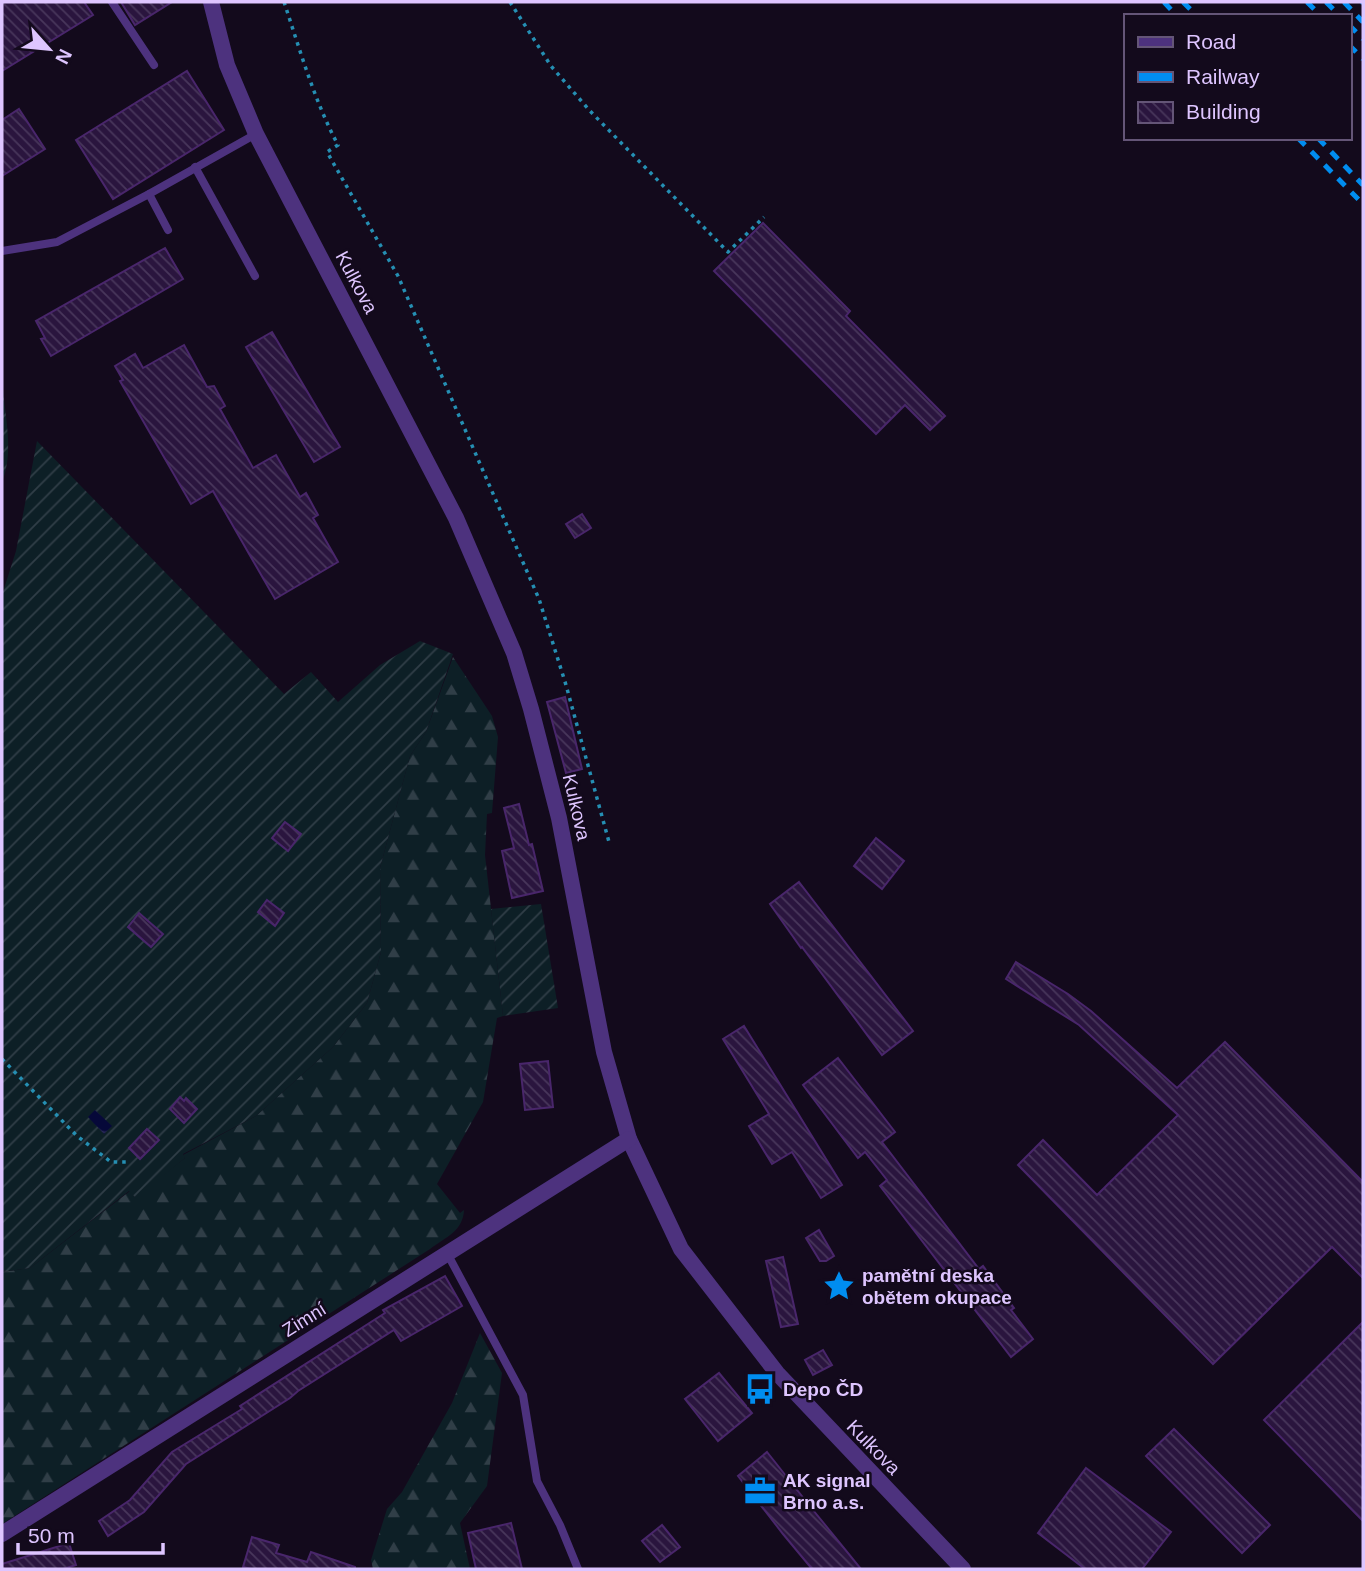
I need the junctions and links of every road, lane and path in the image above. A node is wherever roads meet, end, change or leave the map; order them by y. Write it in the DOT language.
graph roads {
  1 [pos="113,2"];
  2 [pos="211,2"];
  3 [pos="285,2"];
  4 [pos="510,2"];
  5 [pos="154,65"];
  6 [pos="256,134"];
  7 [pos="195,167"];
  8 [pos="149,194"];
  9 [pos="764,217"];
  10 [pos="168,230"];
  11 [pos="2,251"];
  12 [pos="254,276"];
  13 [pos="609,842"];
  14 [pos="2,1059"];
  15 [pos="629,1139"];
  16 [pos="127,1162"];
  17 [pos="447,1253"];
  18 [pos="2,1534"];
  19 [pos="578,1569"];
  20 [pos="963,1569"];
  1 -- 5 [label="lane"];
  2 -- 6 [label="street, Kulkova"];
  3 -- 13 [label="path"];
  4 -- 9 [label="path"];
  6 -- 7 [label="lane"];
  6 -- 15 [label="street, Kulkova"];
  7 -- 8 [label="lane"];
  7 -- 12 [label="lane"];
  8 -- 10 [label="lane"];
  8 -- 11 [label="lane"];
  14 -- 16 [label="path"];
  15 -- 17 [label="street, Zimní"];
  15 -- 20 [label="street, Kulkova"];
  17 -- 18 [label="street, Zimní"];
  17 -- 19 [label="lane"];
}
